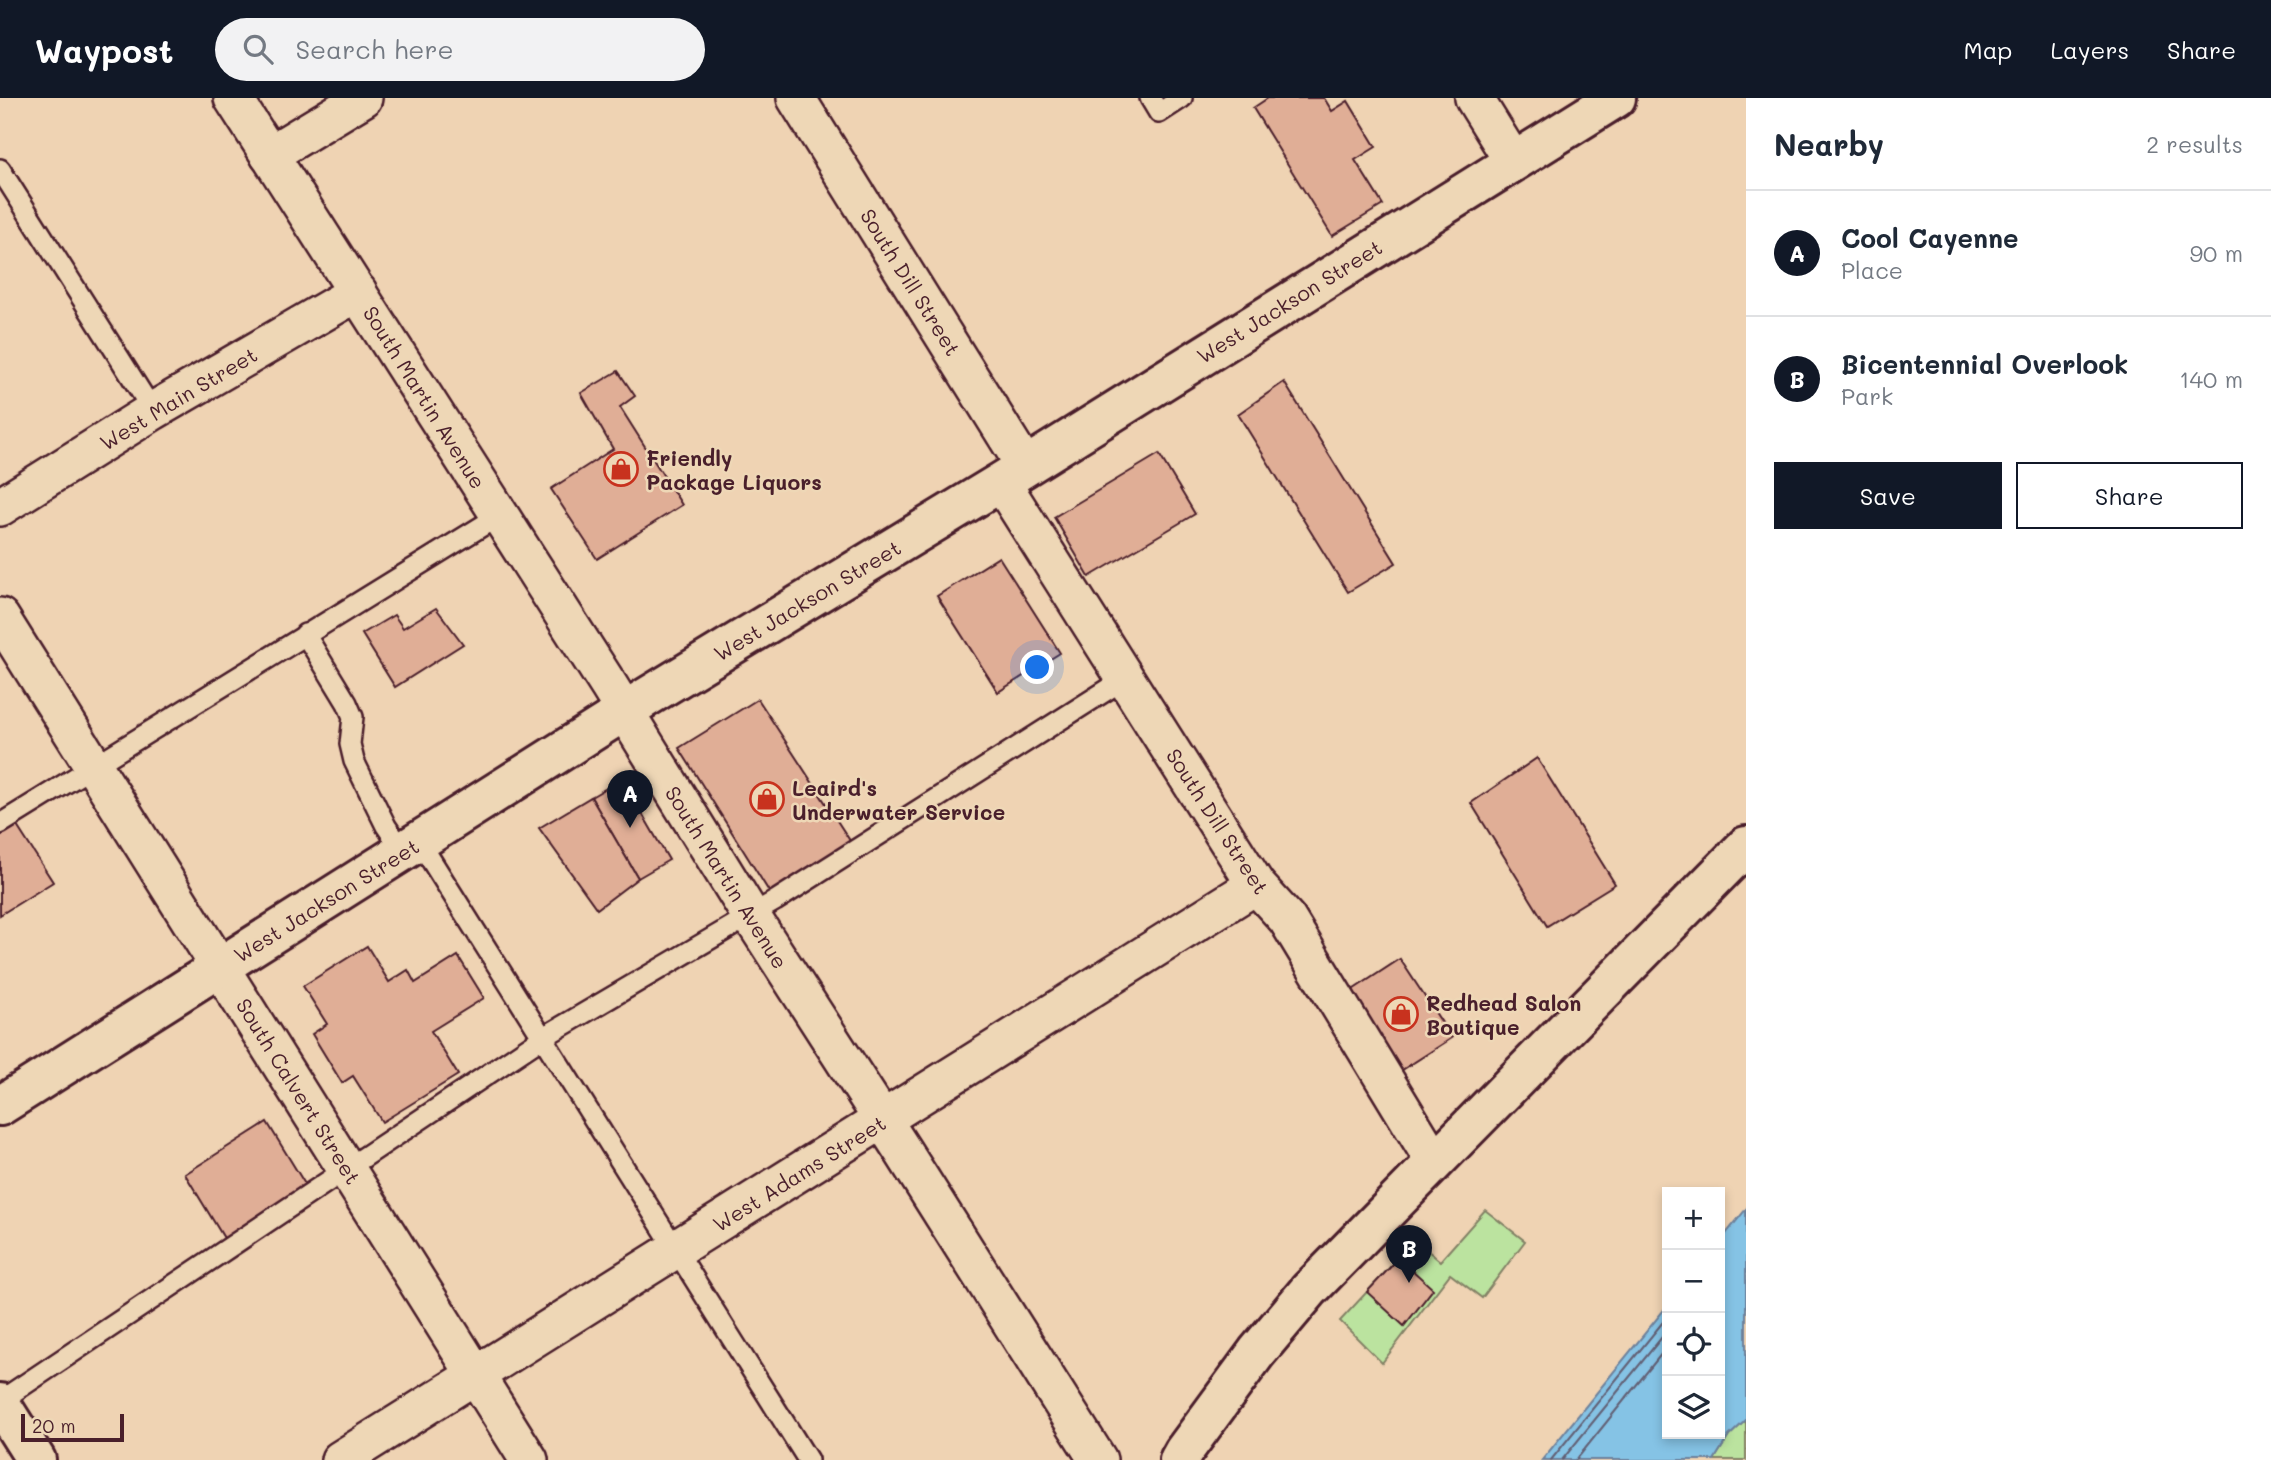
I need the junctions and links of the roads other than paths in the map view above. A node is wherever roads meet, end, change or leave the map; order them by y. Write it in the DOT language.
graph roads {
  1 [pos="233,98"];
  2 [pos="363,98"];
  3 [pos="796,98"];
  4 [pos="1150,98"];
  5 [pos="1182,98"];
  6 [pos="1474,98"];
  7 [pos="1616,98"];
  8 [pos="269,155"];
  9 [pos="1513,161"];
  10 [pos="0,169"];
  11 [pos="358,292"];
  12 [pos="153,411"];
  13 [pos="1013,474"];
  14 [pos="0,507"];
  15 [pos="500,515"];
  16 [pos="0,617"];
  17 [pos="306,635"];
  18 [pos="1126,678"];
  19 [pos="624,711"];
  20 [pos="94,765"];
  21 [pos="0,824"];
  22 [pos="411,846"];
  23 [pos="1746,846"];
  24 [pos="1256,885"];
  25 [pos="751,916"];
  26 [pos="220,967"];
  27 [pos="542,1038"];
  28 [pos="0,1106"];
  29 [pos="882,1121"];
  30 [pos="1434,1161"];
  31 [pos="348,1169"];
  32 [pos="675,1250"];
  33 [pos="476,1375"];
  34 [pos="0,1402"];
  35 [pos="36,1460"];
  36 [pos="340,1460"];
  37 [pos="529,1460"];
  38 [pos="808,1460"];
  39 [pos="1098,1460"];
  40 [pos="1179,1460"];
  1 -- 8 [label="street, South Martin Avenue"];
  2 -- 8 [label="street"];
  3 -- 13 [label="street, South Dill Street"];
  4 -- 5 [label="lane"];
  6 -- 9 [label="street"];
  7 -- 9 [label="main road, West Jackson Street"];
  8 -- 11 [label="street, South Martin Avenue"];
  9 -- 13 [label="main road, West Jackson Street"];
  10 -- 12 [label="lane"];
  11 -- 12 [label="street, West Main Street"];
  11 -- 15 [label="street, South Martin Avenue"];
  12 -- 14 [label="street, West Main Street"];
  13 -- 18 [label="street, South Dill Street"];
  13 -- 19 [label="main road, West Jackson Street"];
  15 -- 17 [label="lane"];
  15 -- 19 [label="street, South Martin Avenue"];
  16 -- 20 [label="street, South Calvert Street"];
  17 -- 20 [label="lane"];
  17 -- 22 [label="lane"];
  18 -- 24 [label="street, South Dill Street"];
  18 -- 25 [label="lane"];
  19 -- 22 [label="main road, West Jackson Street"];
  19 -- 25 [label="street, South Martin Avenue"];
  20 -- 21 [label="lane"];
  20 -- 26 [label="street, South Calvert Street"];
  22 -- 26 [label="main road, West Jackson Street"];
  22 -- 27 [label="lane"];
  23 -- 30 [label="main road"];
  24 -- 29 [label="street, West Adams Street"];
  24 -- 30 [label="street, South Dill Street"];
  25 -- 27 [label="lane"];
  25 -- 29 [label="street, South Martin Avenue"];
  26 -- 28 [label="main road, West Jackson Street"];
  26 -- 31 [label="street, South Calvert Street"];
  27 -- 31 [label="lane"];
  27 -- 32 [label="lane"];
  29 -- 32 [label="street, West Adams Street"];
  29 -- 39 [label="street, South Martin Avenue"];
  30 -- 40 [label="main road"];
  31 -- 33 [label="street, South Calvert Street"];
  31 -- 34 [label="lane"];
  32 -- 33 [label="street, West Adams Street"];
  32 -- 38 [label="lane"];
  33 -- 36 [label="street, West Adams Street"];
  33 -- 37 [label="street, South Calvert Street"];
  34 -- 35 [label="main road"];
}
